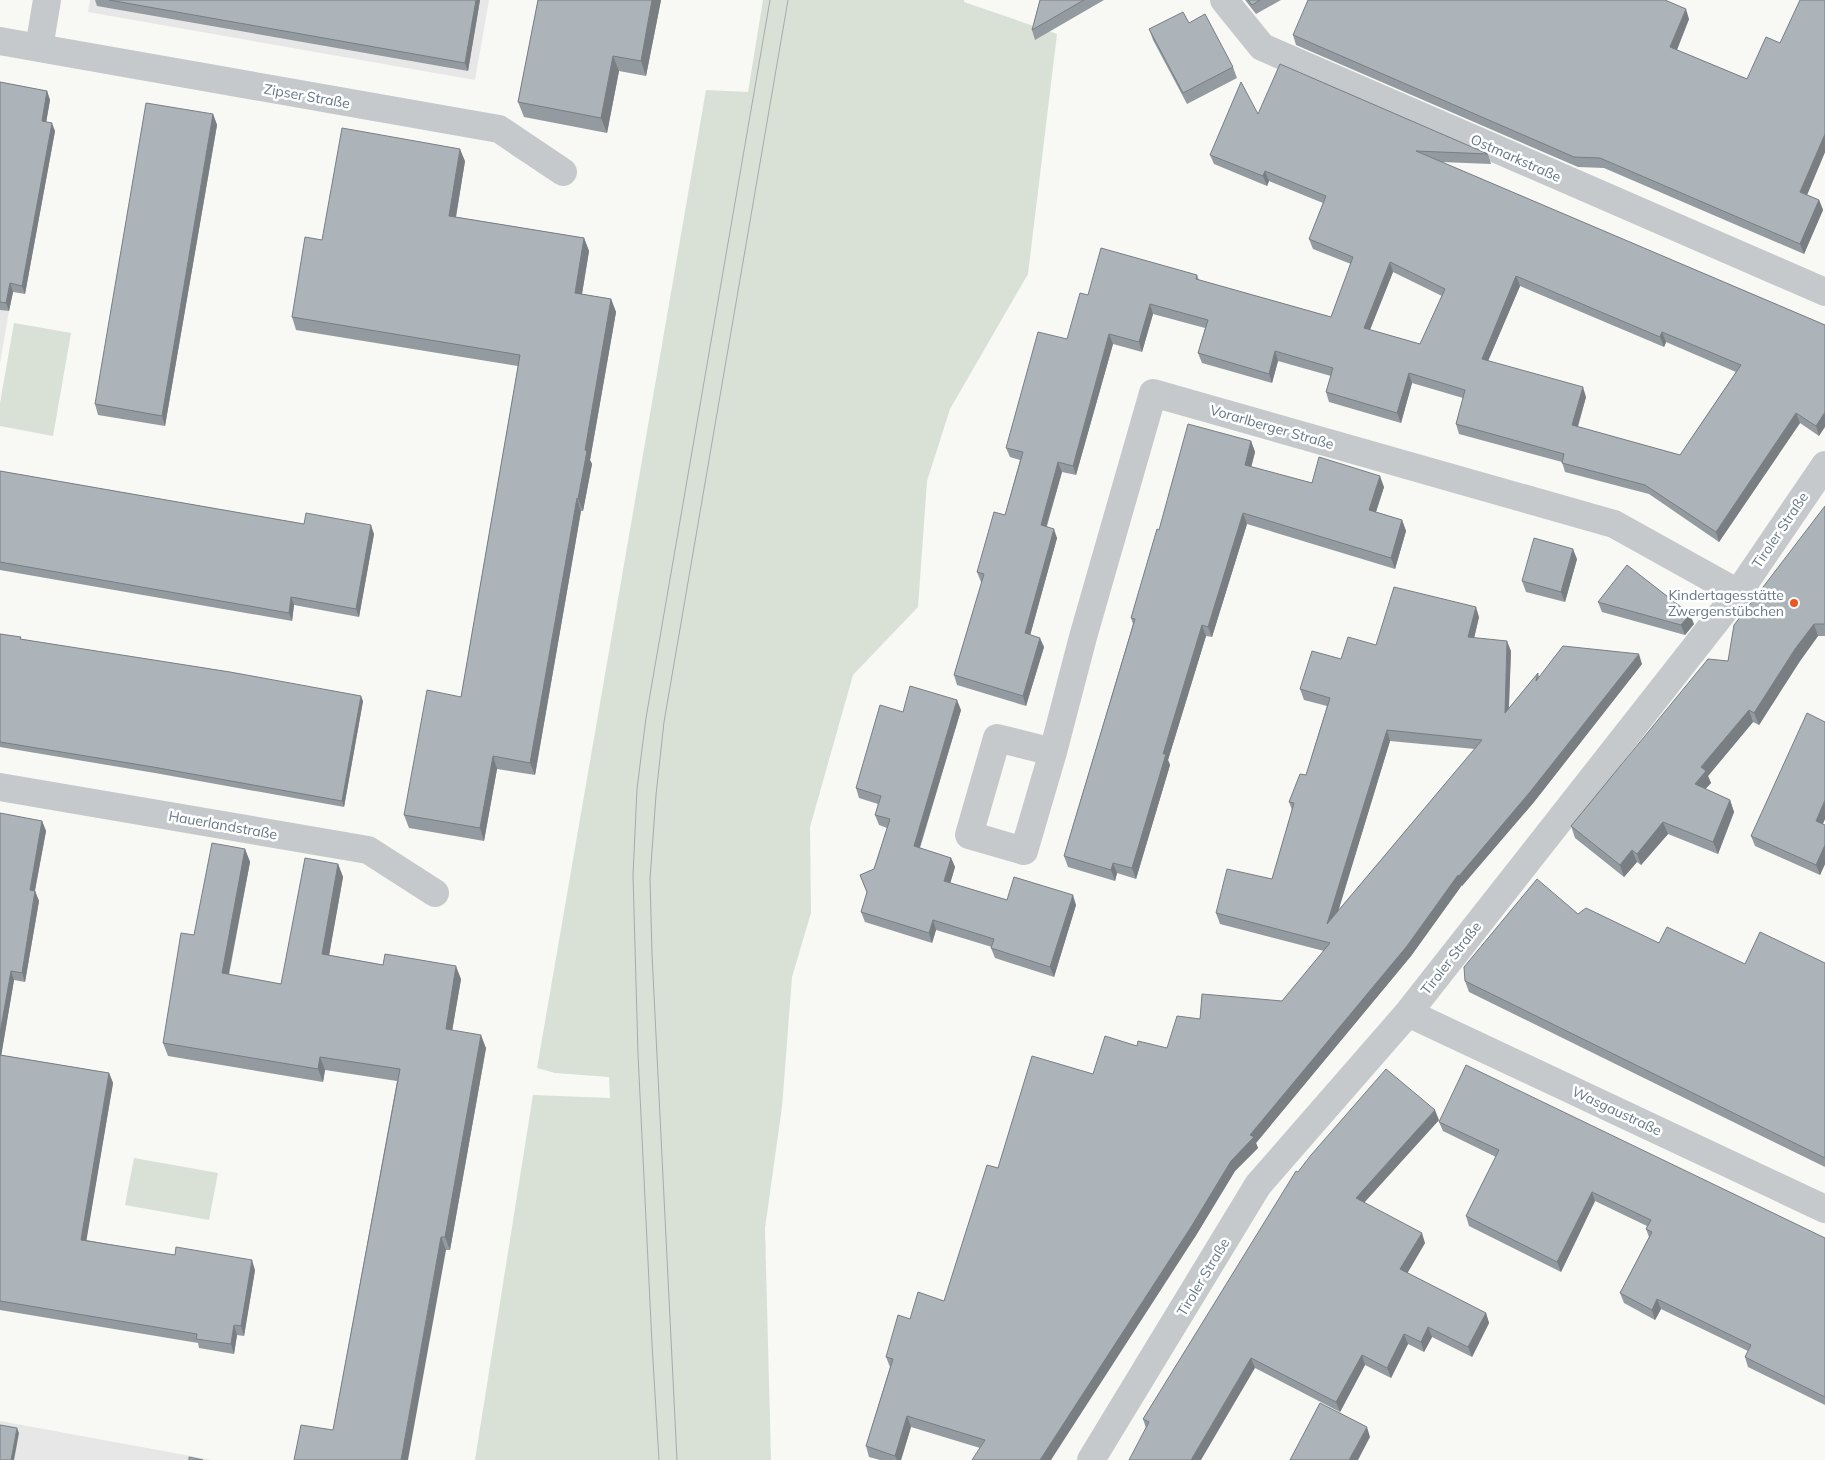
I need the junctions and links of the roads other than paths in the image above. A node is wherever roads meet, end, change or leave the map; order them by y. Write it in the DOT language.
graph roads {
  1 [pos="47,0"];
  2 [pos="1224,0"];
  3 [pos="0,41"];
  4 [pos="39,48"];
  5 [pos="563,172"];
  6 [pos="1825,292"];
  7 [pos="1825,465"];
  8 [pos="1738,593"];
  9 [pos="1053,752"];
  10 [pos="0,787"];
  11 [pos="435,893"];
  12 [pos="1408,1013"];
  13 [pos="1825,1209"];
  14 [pos="1091,1460"];
  1 -- 4 [label="street"];
  2 -- 6 [label="street, Ostmarkstraße"];
  3 -- 4 [label="street, Zipser Straße"];
  4 -- 5 [label="street, Zipser Straße"];
  7 -- 8 [label="street, Tiroler Straße"];
  8 -- 9 [label="street, Vorarlberger Straße"];
  8 -- 12 [label="street, Tiroler Straße"];
  10 -- 11 [label="street, Hauerlandstraße"];
  12 -- 13 [label="street, Wasgaustraße"];
  12 -- 14 [label="street, Tiroler Straße"];
}
